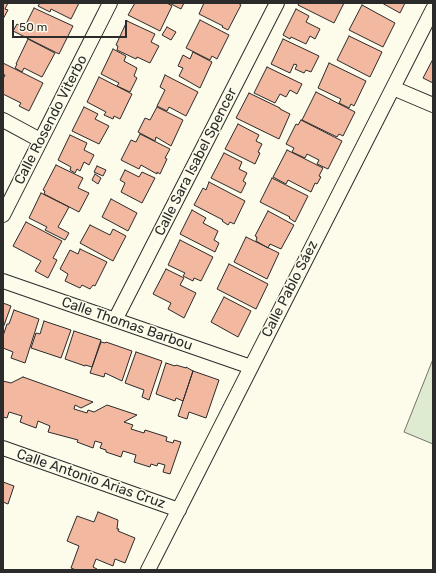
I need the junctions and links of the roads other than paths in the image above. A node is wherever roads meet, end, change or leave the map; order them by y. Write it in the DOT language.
graph roads {
  1 [pos="110,3"];
  2 [pos="277,3"];
  3 [pos="433,9"];
  4 [pos="393,88"];
  5 [pos="433,105"];
  6 [pos="3,120"];
  7 [pos="40,140"];
  8 [pos="3,215"];
  9 [pos="3,282"];
  10 [pos="114,320"];
  11 [pos="250,367"];
  12 [pos="3,448"];
  13 [pos="180,510"];
  14 [pos="148,570"];
  1 -- 7 [label="street, Calle Rosendo Viterbo"];
  2 -- 10 [label="street, Calle Sara Isabel Spencer"];
  3 -- 4 [label="street, Calle Pablo Sáez"];
  4 -- 5 [label="street"];
  4 -- 11 [label="street, Calle Pablo Sáez"];
  6 -- 7 [label="street"];
  7 -- 8 [label="street, Calle Rosendo Viterbo"];
  9 -- 10 [label="street, Calle Thomas Barbou"];
  10 -- 11 [label="street, Calle Thomas Barbou"];
  11 -- 13 [label="street, Calle Pablo Sáez"];
  12 -- 13 [label="street, Calle Antonio Arias Cruz"];
  13 -- 14 [label="street, Calle Pablo Sáez"];
}
